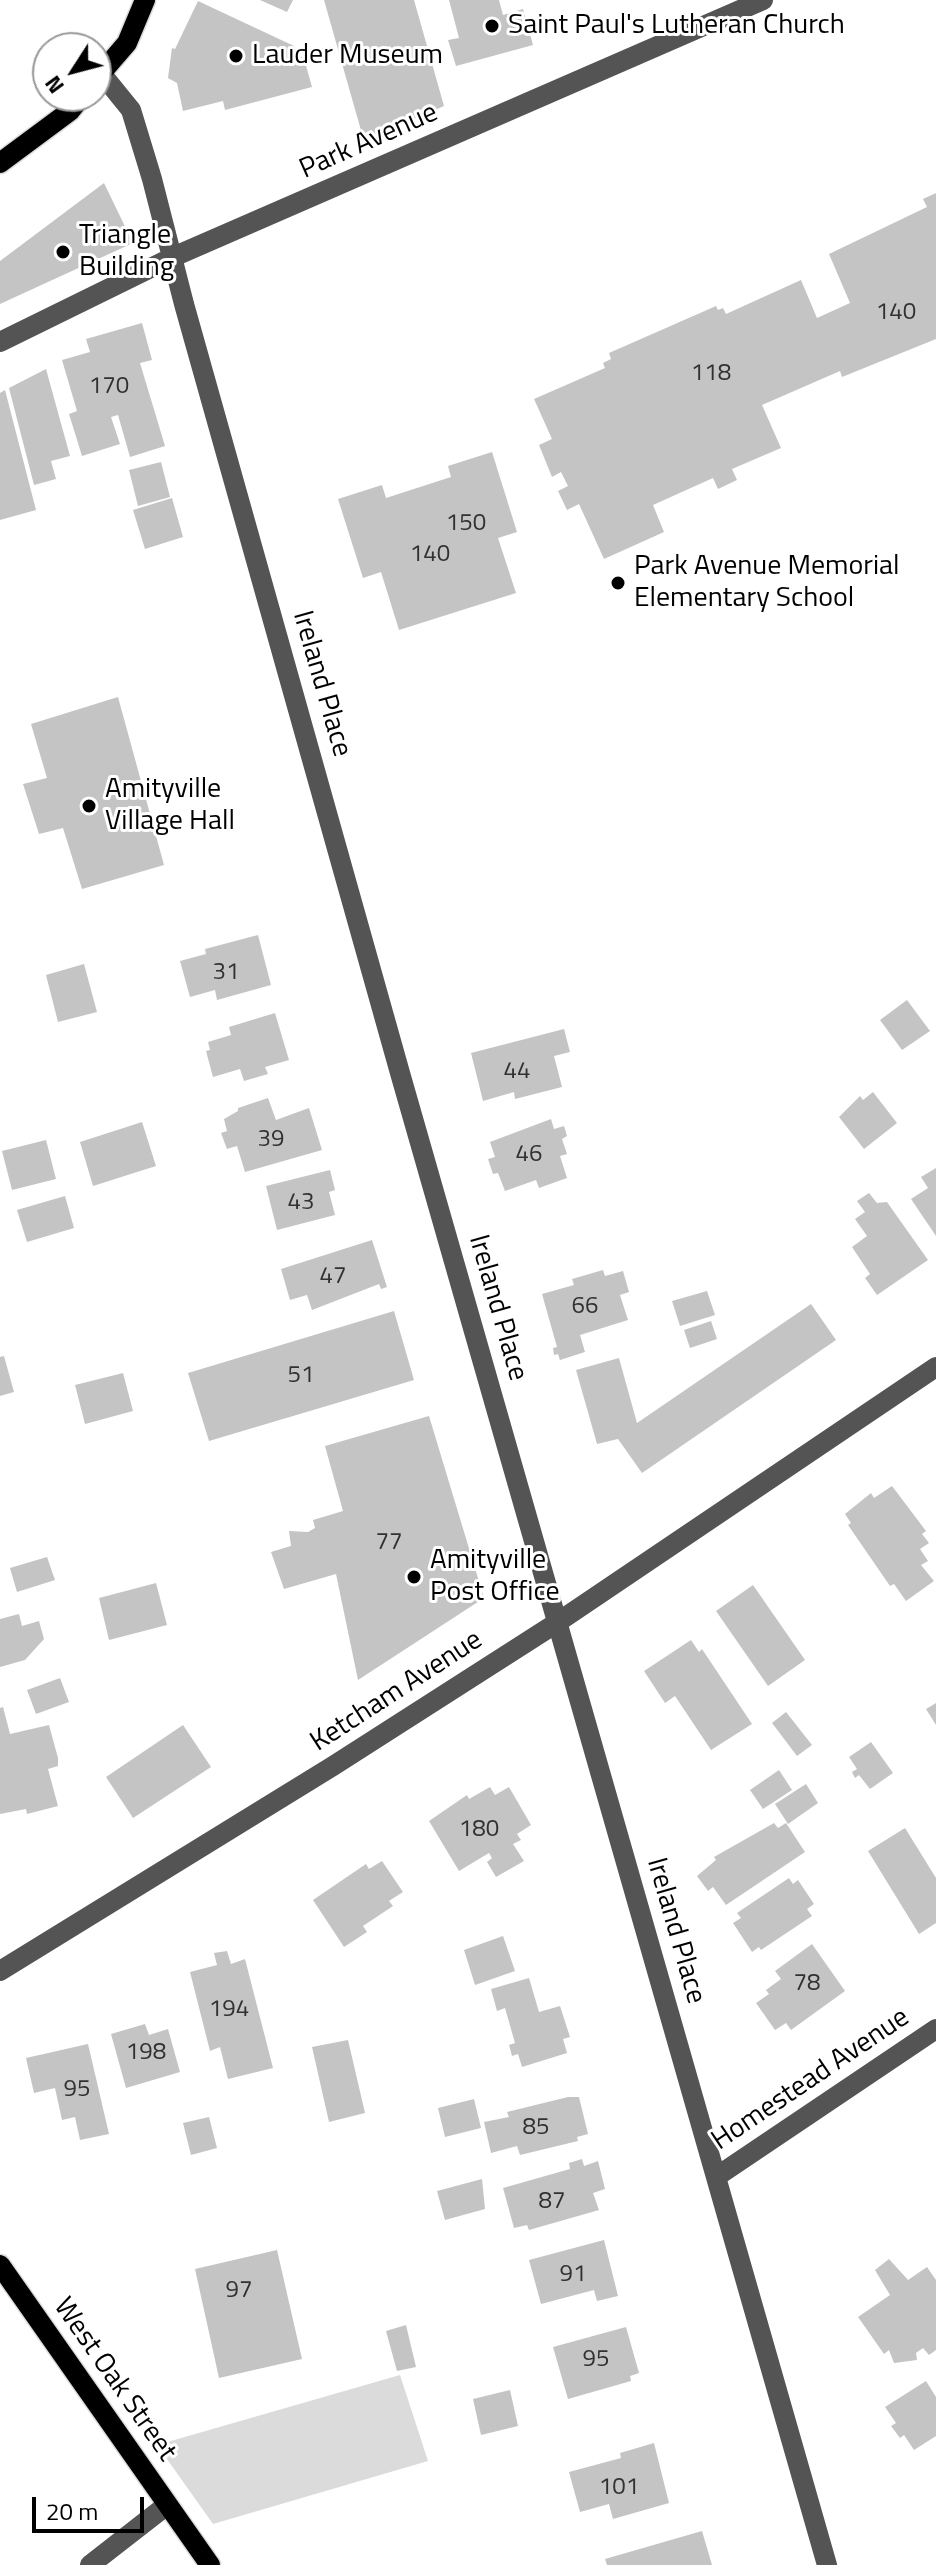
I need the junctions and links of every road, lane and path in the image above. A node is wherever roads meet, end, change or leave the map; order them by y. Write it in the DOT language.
graph roads {
  1 [pos="145,0"];
  2 [pos="763,0"];
  3 [pos="112,60"];
  4 [pos="112,90"];
  5 [pos="69,112"];
  6 [pos="0,163"];
  7 [pos="173,257"];
  8 [pos="0,342"];
  9 [pos="936,1367"];
  10 [pos="558,1622"];
  11 [pos="0,1971"];
  12 [pos="936,2029"];
  13 [pos="716,2177"];
  14 [pos="0,2265"];
  15 [pos="167,2505"];
  16 [pos="90,2565"];
  17 [pos="210,2565"];
  18 [pos="827,2565"];
  1 -- 3 [label="main road"];
  2 -- 7 [label="street, Park Avenue"];
  4 -- 7 [label="street, Ireland Place"];
  5 -- 6 [label="main road"];
  7 -- 8 [label="street, Park Avenue"];
  7 -- 10 [label="street, Ireland Place"];
  9 -- 10 [label="street, Ketcham Avenue"];
  10 -- 11 [label="street, Ketcham Avenue"];
  10 -- 13 [label="street, Ireland Place"];
  12 -- 13 [label="street, Homestead Avenue"];
  13 -- 18 [label="street, Ireland Place"];
  14 -- 15 [label="main road, West Oak Street"];
  15 -- 16 [label="street"];
  15 -- 17 [label="main road, West Oak Street"];
}
